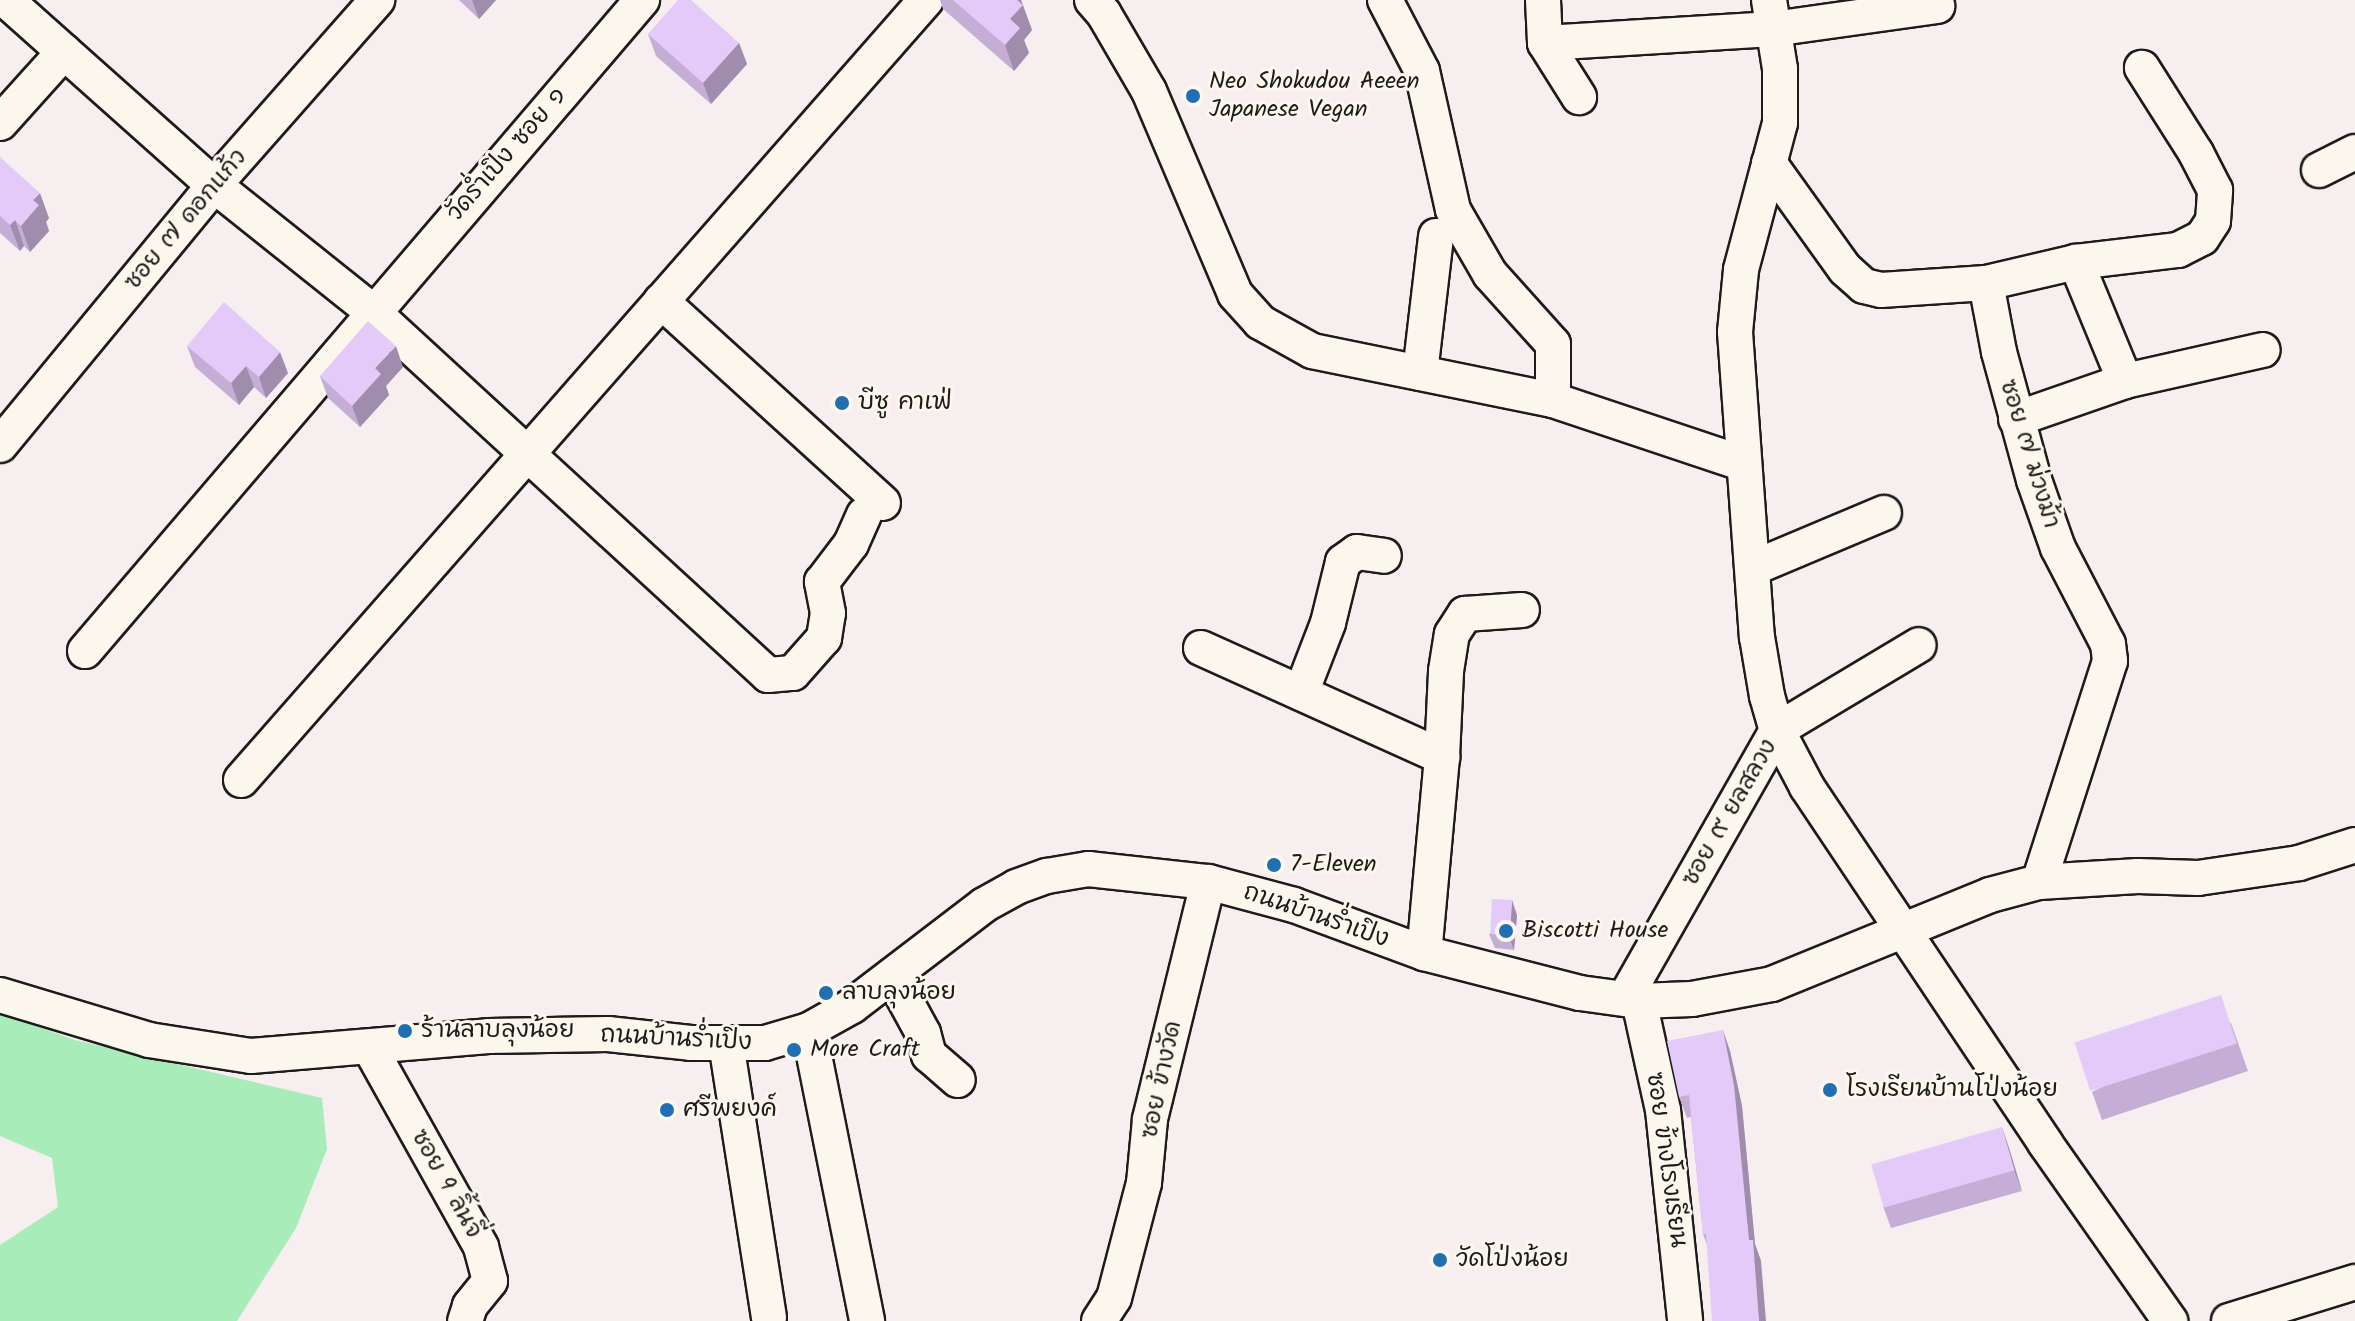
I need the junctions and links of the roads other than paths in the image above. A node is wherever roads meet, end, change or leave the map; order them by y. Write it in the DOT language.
graph roads {
  1 [pos="6,0"];
  2 [pos="377,0"];
  3 [pos="642,0"];
  4 [pos="926,0"];
  5 [pos="1092,0"];
  6 [pos="1385,0"];
  7 [pos="1543,0"];
  8 [pos="1937,6"];
  9 [pos="1771,15"];
  10 [pos="1545,43"];
  11 [pos="64,52"];
  12 [pos="2142,68"];
  13 [pos="1579,97"];
  14 [pos="0,123"];
  15 [pos="2355,152"];
  16 [pos="1769,163"];
  17 [pos="2319,170"];
  18 [pos="214,185"];
  19 [pos="1436,236"];
  20 [pos="2076,262"];
  21 [pos="1986,283"];
  22 [pos="661,301"];
  23 [pos="372,311"];
  24 [pos="2263,350"];
  25 [pos="1420,373"];
  26 [pos="2125,381"];
  27 [pos="1553,400"];
  28 [pos="2016,419"];
  29 [pos="0,445"];
  30 [pos="526,455"];
  31 [pos="1744,464"];
  32 [pos="1884,513"];
  33 [pos="1384,556"];
  34 [pos="1753,568"];
  35 [pos="1522,610"];
  36 [pos="1919,645"];
  37 [pos="1201,648"];
  38 [pos="85,651"];
  39 [pos="1301,693"];
  40 [pos="1777,730"];
  41 [pos="1442,757"];
  42 [pos="241,780"];
  43 [pos="2355,845"];
  44 [pos="1208,882"];
  45 [pos="2039,882"];
  46 [pos="1904,930"];
  47 [pos="1424,953"];
  48 [pos="893,978"];
  49 [pos="0,995"];
  50 [pos="1632,1000"];
  51 [pos="809,1030"];
  52 [pos="726,1043"];
  53 [pos="370,1048"];
  54 [pos="958,1080"];
  55 [pos="2355,1282"];
  56 [pos="769,1318"];
  57 [pos="465,1321"];
  58 [pos="867,1321"];
  59 [pos="1099,1321"];
  60 [pos="1685,1321"];
  61 [pos="2170,1321"];
  62 [pos="2229,1321"];
  1 -- 11 [label="street"];
  2 -- 18 [label="street, ซอย ๗ ดอกแก้ว"];
  3 -- 23 [label="street, วัดร่ำเปิง ซอย ๑"];
  4 -- 22 [label="street"];
  5 -- 25 [label="street"];
  6 -- 27 [label="street"];
  7 -- 10 [label="street"];
  8 -- 9 [label="street"];
  9 -- 10 [label="street"];
  9 -- 16 [label="street"];
  10 -- 13 [label="street"];
  11 -- 14 [label="street"];
  11 -- 18 [label="street"];
  12 -- 20 [label="street"];
  15 -- 17 [label="street"];
  16 -- 21 [label="street"];
  16 -- 31 [label="street"];
  18 -- 23 [label="street"];
  18 -- 29 [label="street, ซอย ๗ ดอกแก้ว"];
  19 -- 25 [label="street"];
  20 -- 21 [label="street"];
  20 -- 26 [label="street"];
  21 -- 28 [label="street, ซอย ๗ ม่วงม้า"];
  22 -- 30 [label="street"];
  22 -- 30 [label="street"];
  23 -- 30 [label="street"];
  23 -- 38 [label="street, วัดร่ำเปิง ซอย ๑"];
  24 -- 26 [label="street"];
  25 -- 27 [label="street"];
  26 -- 28 [label="street"];
  27 -- 31 [label="street"];
  28 -- 45 [label="street, ซอย ๗ ม่วงม้า"];
  30 -- 42 [label="street"];
  31 -- 34 [label="street"];
  32 -- 34 [label="street"];
  33 -- 39 [label="street"];
  34 -- 40 [label="street"];
  35 -- 41 [label="street"];
  36 -- 40 [label="street, ซอย ๙ ยลสลวง"];
  37 -- 39 [label="street"];
  39 -- 41 [label="street"];
  40 -- 46 [label="street"];
  40 -- 50 [label="street, ซอย ๙ ยลสลวง"];
  41 -- 47 [label="street"];
  43 -- 45 [label="street, ถนนบ้านร่ำเปิง"];
  44 -- 47 [label="street, ถนนบ้านร่ำเปิง"];
  44 -- 48 [label="street, ถนนบ้านร่ำเปิง"];
  44 -- 59 [label="street, ซอย ข้างวัด"];
  45 -- 46 [label="street, ถนนบ้านร่ำเปิง"];
  46 -- 50 [label="street, ถนนบ้านร่ำเปิง"];
  46 -- 61 [label="street"];
  47 -- 50 [label="street, ถนนบ้านร่ำเปิง"];
  48 -- 51 [label="street, ถนนบ้านร่ำเปิง"];
  48 -- 54 [label="street"];
  49 -- 53 [label="street, ถนนบ้านร่ำเปิง"];
  50 -- 60 [label="street, ซอย ข้างโรงเรียน"];
  51 -- 52 [label="street, ถนนบ้านร่ำเปิง"];
  51 -- 58 [label="street"];
  52 -- 53 [label="street, ถนนบ้านร่ำเปิง"];
  52 -- 56 [label="street"];
  53 -- 57 [label="street, ซอย 9 ลิ้นจี่"];
  55 -- 62 [label="street"];
}
